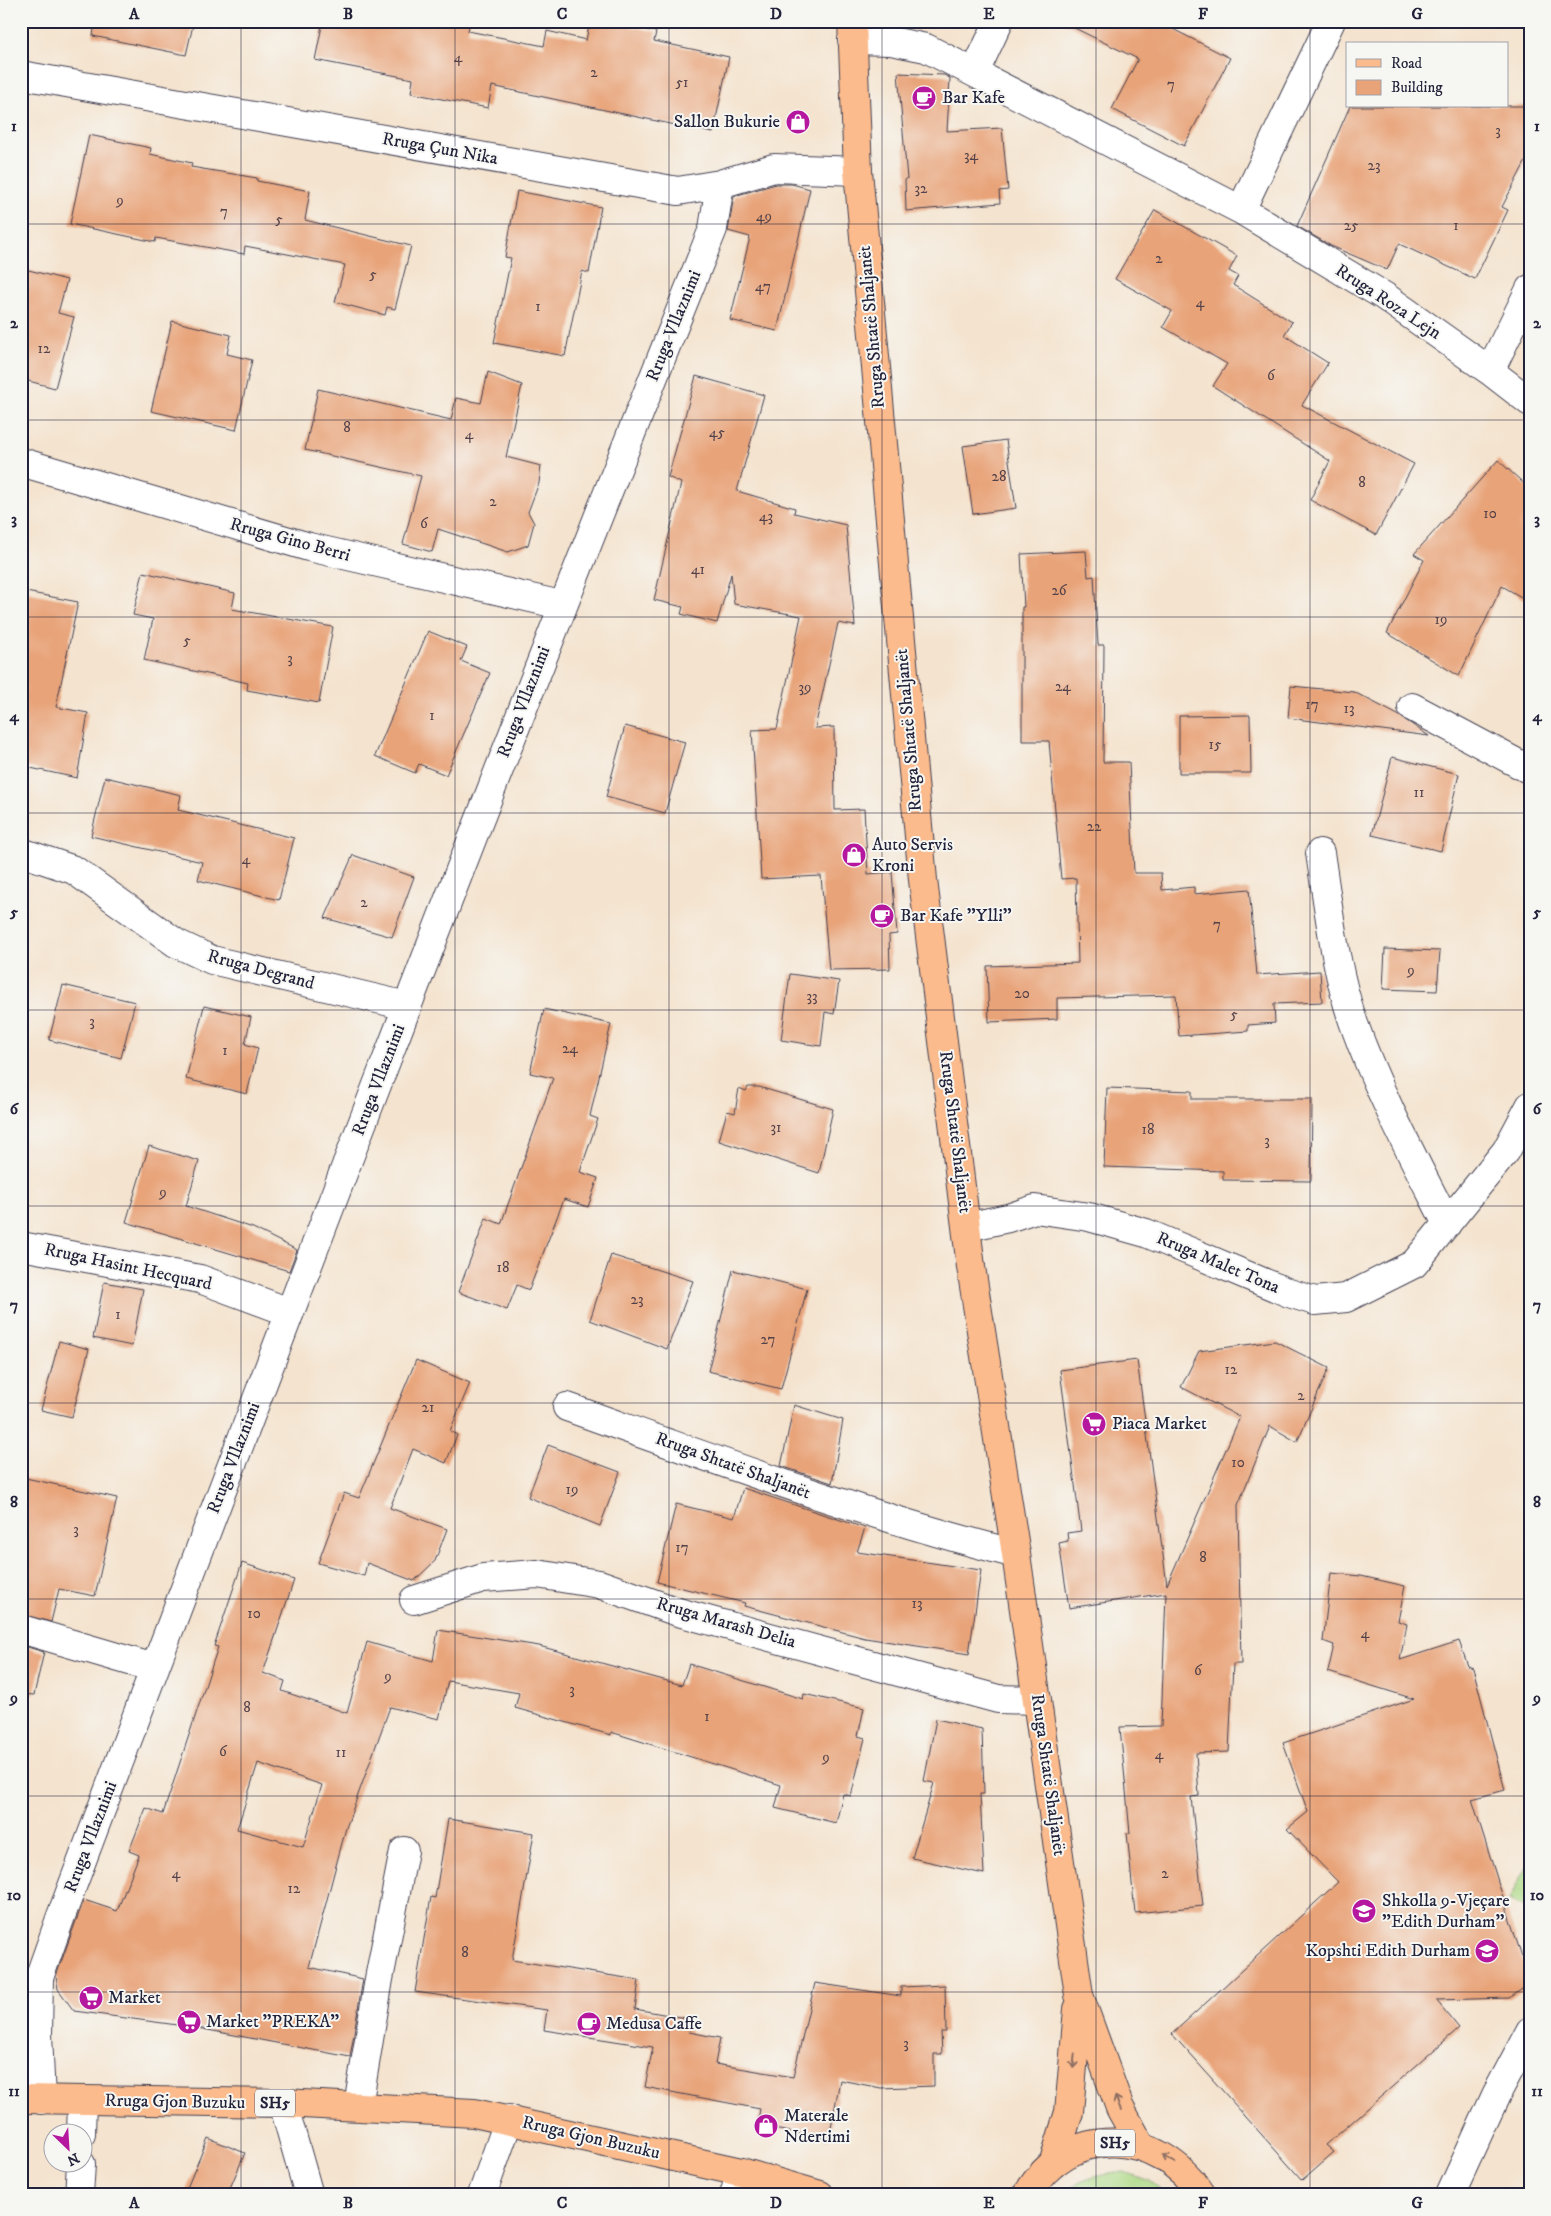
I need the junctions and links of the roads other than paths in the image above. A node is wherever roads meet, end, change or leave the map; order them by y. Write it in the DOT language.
graph roads {
  1 [pos="999,21"];
  2 [pos="1331,21"];
  3 [pos="852,30"];
  4 [pos="975,72"];
  5 [pos="21,75"];
  6 [pos="858,171"];
  7 [pos="720,184"];
  8 [pos="1241,210"];
  9 [pos="1530,289"];
  10 [pos="1490,371"];
  11 [pos="1530,402"];
  12 [pos="21,462"];
  13 [pos="562,605"];
  14 [pos="1412,708"];
  15 [pos="1530,770"];
  16 [pos="21,852"];
  17 [pos="1320,853"];
  18 [pos="407,1006"];
  19 [pos="1530,1106"];
  20 [pos="1447,1224"];
  21 [pos="967,1227"];
  22 [pos="21,1246"];
  23 [pos="289,1312"];
  24 [pos="567,1407"];
  25 [pos="1016,1554"];
  26 [pos="414,1600"];
  27 [pos="21,1629"];
  28 [pos="154,1668"];
  29 [pos="1037,1700"];
  30 [pos="404,1851"];
  31 [pos="30,1975"];
  32 [pos="1079,1995"];
  33 [pos="1530,2031"];
  34 [pos="31,2099"];
  35 [pos="82,2101"];
  36 [pos="282,2103"];
  37 [pos="358,2106"];
  38 [pos="509,2119"];
  39 [pos="81,2124"];
  40 [pos="1141,2146"];
  41 [pos="1053,2164"];
  42 [pos="80,2174"];
  43 [pos="738,2184"];
  44 [pos="79,2195"];
  45 [pos="309,2195"];
  46 [pos="482,2195"];
  47 [pos="820,2195"];
  48 [pos="1027,2195"];
  49 [pos="1202,2195"];
  50 [pos="1450,2195"];
  1 -- 4 [label="street"];
  2 -- 8 [label="street"];
  3 -- 4 [label="street, Rruga Roza Lejn"];
  3 -- 6 [label="main road, Rruga Shtatë Shaljanët"];
  4 -- 8 [label="street, Rruga Roza Lejn"];
  5 -- 7 [label="street, Rruga Çun Nika"];
  6 -- 7 [label="street, Rruga Çun Nika"];
  6 -- 21 [label="main road, Rruga Shtatë Shaljanët"];
  7 -- 13 [label="street, Rruga Vllaznimi"];
  8 -- 10 [label="street, Rruga Roza Lejn"];
  9 -- 10 [label="street"];
  10 -- 11 [label="street, Rruga Roza Lejn"];
  12 -- 13 [label="street, Rruga Gino Berri"];
  13 -- 18 [label="street, Rruga Vllaznimi"];
  14 -- 15 [label="street"];
  16 -- 18 [label="street, Rruga Degrand"];
  17 -- 20 [label="street"];
  18 -- 23 [label="street, Rruga Vllaznimi"];
  19 -- 20 [label="street, Rruga Malet Tona"];
  20 -- 21 [label="street, Rruga Malet Tona"];
  21 -- 25 [label="main road, Rruga Shtatë Shaljanët"];
  22 -- 23 [label="street, Rruga Hasint Hecquard"];
  23 -- 28 [label="street, Rruga Vllaznimi"];
  24 -- 25 [label="street, Rruga Shtatë Shaljanët"];
  25 -- 29 [label="main road, Rruga Shtatë Shaljanët"];
  26 -- 29 [label="street, Rruga Marash Delia"];
  27 -- 28 [label="street"];
  28 -- 31 [label="street, Rruga Vllaznimi"];
  29 -- 32 [label="main road, Rruga Shtatë Shaljanët"];
  30 -- 37 [label="street"];
  31 -- 34 [label="street, Rruga Vllaznimi"];
  40 -- 32 [label="main road, Rruga Shtatë Shaljanët, one-way"];
  32 -- 41 [label="main road, Rruga Shtatë Shaljanët, one-way"];
  33 -- 50 [label="street"];
  34 -- 35 [label="main road, Rruga Gjon Buzuku / SH5"];
  35 -- 36 [label="main road, Rruga Gjon Buzuku / SH5"];
  35 -- 39 [label="street"];
  36 -- 37 [label="main road, Rruga Gjon Buzuku / SH5"];
  36 -- 45 [label="street"];
  37 -- 38 [label="main road, Rruga Gjon Buzuku / SH5"];
  38 -- 43 [label="main road, Rruga Gjon Buzuku / SH5"];
  38 -- 46 [label="street"];
  40 -- 41 [label="main road, SH5"];
  49 -- 40 [label="main road, SH5, one-way"];
  41 -- 48 [label="main road, SH5"];
  42 -- 44 [label="street"];
  43 -- 47 [label="main road, Rruga Gjon Buzuku / SH5"];
}
